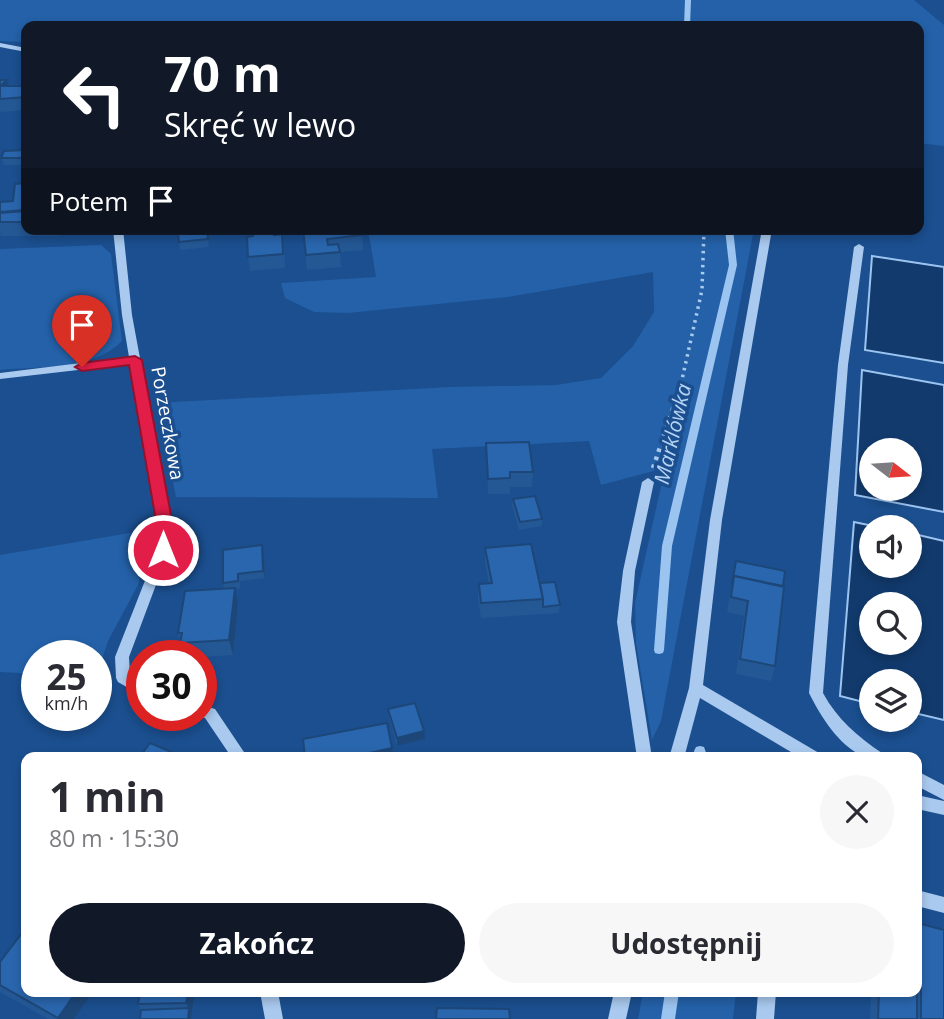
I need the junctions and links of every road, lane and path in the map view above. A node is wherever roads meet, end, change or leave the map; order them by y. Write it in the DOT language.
graph roads {
  1 [pos="0,45"];
  2 [pos="21,49"];
  3 [pos="119,235"];
  4 [pos="704,235"];
  5 [pos="766,235"];
  6 [pos="859,247"];
  7 [pos="135,360"];
  8 [pos="0,376"];
  9 [pos="649,482"];
  10 [pos="129,640"];
  11 [pos="126,647"];
  12 [pos="126,680"];
  13 [pos="696,688"];
  14 [pos="217,723"];
  15 [pos="237,752"];
  16 [pos="644,752"];
  17 [pos="678,752"];
  18 [pos="804,752"];
  19 [pos="868,752"];
  20 [pos="922,781"];
  21 [pos="944,793"];
  22 [pos="922,803"];
  23 [pos="944,808"];
  24 [pos="922,899"];
  25 [pos="944,905"];
  26 [pos="270,997"];
  27 [pos="622,997"];
  28 [pos="767,997"];
  29 [pos="274,1019"];
  30 [pos="617,1019"];
  31 [pos="765,1019"];
  1 -- 2 [label="street"];
  3 -- 7 [label="street, Porzeczkowa"];
  4 -- 9 [label="path"];
  5 -- 13 [label="street"];
  6 -- 19 [label="street"];
  7 -- 8 [label="street"];
  7 -- 10 [label="street, Porzeczkowa"];
  9 -- 16 [label="street"];
  11 -- 12 [label="street, Porzeczkowa"];
  13 -- 17 [label="street"];
  13 -- 18 [label="street"];
  14 -- 15 [label="street"];
  20 -- 21 [label="lane"];
  22 -- 23 [label="lane"];
  24 -- 25 [label="lane"];
  26 -- 29 [label="street"];
  27 -- 30 [label="street"];
  28 -- 31 [label="street"];
}
